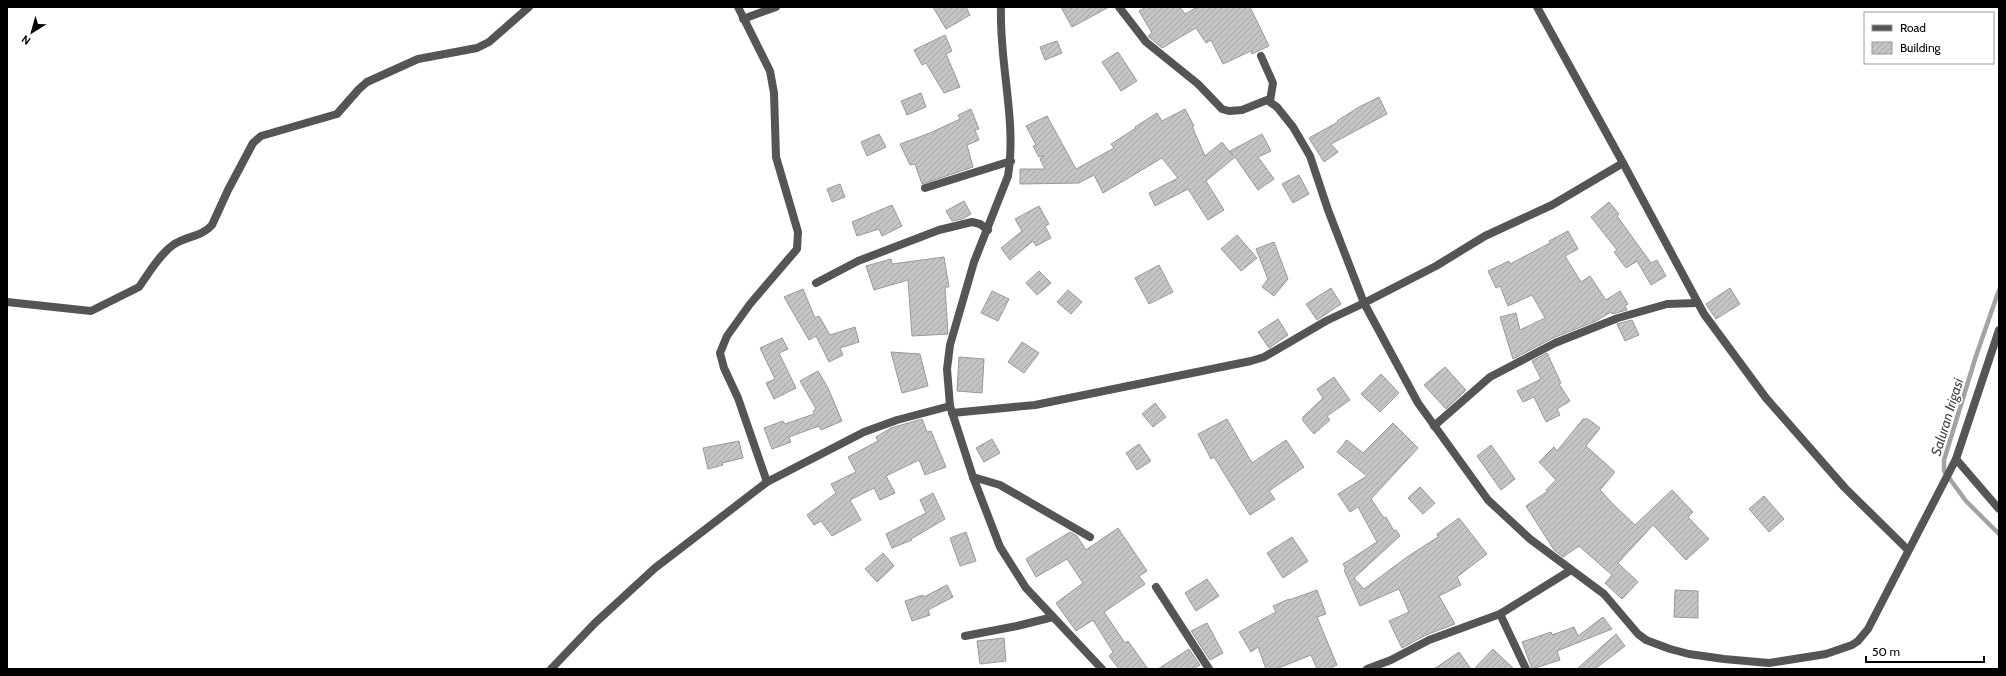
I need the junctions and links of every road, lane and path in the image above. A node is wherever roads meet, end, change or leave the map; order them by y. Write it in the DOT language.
graph roads {
  1 [pos="529,7"];
  2 [pos="738,7"];
  3 [pos="776,7"];
  4 [pos="1001,7"];
  5 [pos="1119,7"];
  6 [pos="1537,7"];
  7 [pos="743,19"];
  8 [pos="1260,56"];
  9 [pos="1270,101"];
  10 [pos="1011,161"];
  11 [pos="1624,163"];
  12 [pos="925,188"];
  13 [pos="988,230"];
  14 [pos="816,283"];
  15 [pos="7,302"];
  16 [pos="1364,303"];
  17 [pos="1697,303"];
  18 [pos="1999,330"];
  19 [pos="951,410"];
  20 [pos="1434,426"];
  21 [pos="1956,459"];
  22 [pos="973,477"];
  23 [pos="767,482"];
  24 [pos="1999,509"];
  25 [pos="1090,537"];
  26 [pos="1908,550"];
  27 [pos="1571,570"];
  28 [pos="1156,587"];
  29 [pos="1500,614"];
  30 [pos="1053,617"];
  31 [pos="965,636"];
  32 [pos="552,669"];
  33 [pos="1102,669"];
  34 [pos="1209,669"];
  35 [pos="1367,669"];
  36 [pos="1526,669"];
  1 -- 15 [label="street"];
  2 -- 7 [label="street"];
  3 -- 7 [label="street"];
  4 -- 10 [label="street"];
  5 -- 9 [label="street"];
  6 -- 11 [label="street"];
  7 -- 23 [label="street"];
  8 -- 9 [label="street"];
  9 -- 16 [label="street"];
  10 -- 12 [label="street"];
  10 -- 13 [label="street"];
  11 -- 16 [label="street"];
  11 -- 17 [label="street"];
  13 -- 14 [label="street"];
  13 -- 19 [label="street"];
  16 -- 19 [label="street"];
  16 -- 20 [label="street"];
  17 -- 20 [label="street"];
  17 -- 26 [label="street"];
  18 -- 21 [label="street"];
  19 -- 22 [label="street"];
  19 -- 23 [label="street"];
  20 -- 27 [label="street"];
  21 -- 24 [label="street"];
  21 -- 26 [label="street"];
  22 -- 25 [label="street"];
  22 -- 30 [label="street"];
  23 -- 32 [label="street"];
  26 -- 27 [label="street"];
  27 -- 29 [label="street"];
  28 -- 34 [label="street"];
  29 -- 35 [label="street"];
  29 -- 36 [label="street"];
  30 -- 31 [label="street"];
  30 -- 33 [label="street"];
}
